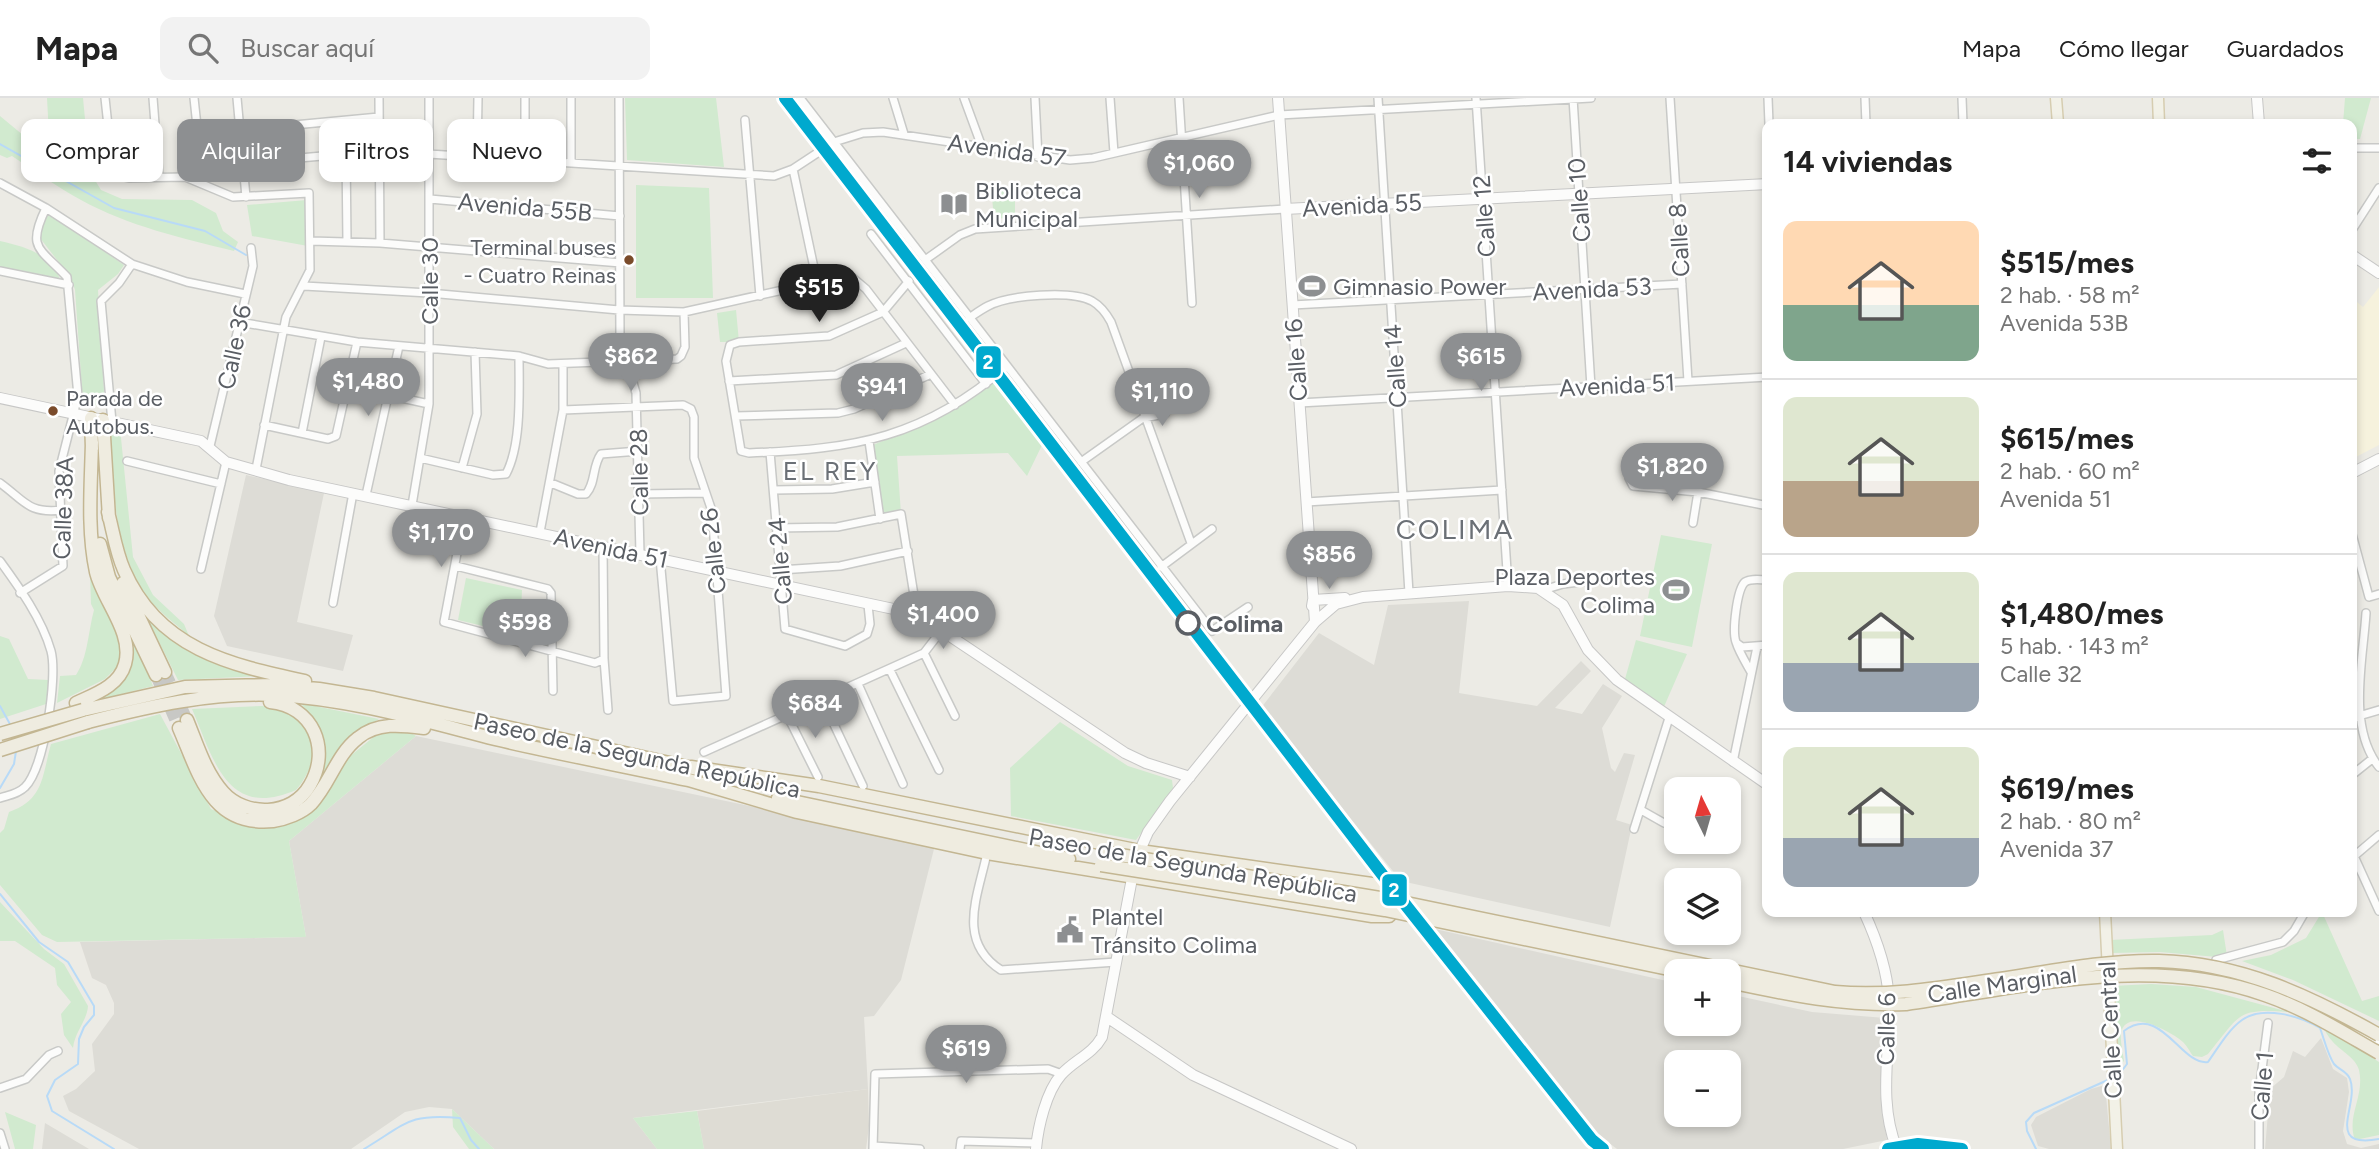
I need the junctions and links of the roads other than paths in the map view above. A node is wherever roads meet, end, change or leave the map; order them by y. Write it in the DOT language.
graph roads {
  1 [pos="105,98"];
  2 [pos="153,98"];
  3 [pos="194,98"];
  4 [pos="237,98"];
  5 [pos="244,98"];
  6 [pos="379,98"];
  7 [pos="429,98"];
  8 [pos="478,98"];
  9 [pos="525,98"];
  10 [pos="570,98"];
  11 [pos="619,98"];
  12 [pos="800,98"];
  13 [pos="893,98"];
  14 [pos="964,98"];
  15 [pos="1034,98"];
  16 [pos="1110,98"];
  17 [pos="1179,98"];
  18 [pos="1278,98"];
  19 [pos="1378,98"];
  20 [pos="1591,98"];
  21 [pos="1670,98"];
  22 [pos="1768,98"];
  23 [pos="1865,98"];
  24 [pos="1962,98"];
  25 [pos="2056,98"];
  26 [pos="2158,98"];
  27 [pos="2257,98"];
  28 [pos="1573,99"];
  29 [pos="1476,101"];
  30 [pos="1378,110"];
  31 [pos="1279,115"];
  32 [pos="379,117"];
  33 [pos="107,119"];
  34 [pos="155,119"];
  35 [pos="239,119"];
  36 [pos="429,119"];
  37 [pos="478,119"];
  38 [pos="525,119"];
  39 [pos="1769,119"];
  40 [pos="1867,119"];
  41 [pos="1963,119"];
  42 [pos="2058,119"];
  43 [pos="2159,119"];
  44 [pos="2259,119"];
  45 [pos="745,120"];
  46 [pos="305,124"];
  47 [pos="904,134"];
  48 [pos="1181,138"];
  49 [pos="834,142"];
  50 [pos="982,147"];
  51 [pos="2357,148"];
  52 [pos="2379,148"];
  53 [pos="1114,153"];
  54 [pos="1038,157"];
  55 [pos="566,163"];
  56 [pos="571,163"];
  57 [pos="619,166"];
  58 [pos="793,169"];
  59 [pos="751,174"];
  60 [pos="163,176"];
  61 [pos="245,182"];
  62 [pos="346,182"];
  63 [pos="379,182"];
  64 [pos="430,182"];
  65 [pos="0,183"];
  66 [pos="203,183"];
  67 [pos="1762,184"];
  68 [pos="2379,188"];
  69 [pos="1676,189"];
  70 [pos="1579,194"];
  71 [pos="246,197"];
  72 [pos="430,199"];
  73 [pos="1483,199"];
  74 [pos="1384,204"];
  75 [pos="46,208"];
  76 [pos="1285,209"];
  77 [pos="1186,215"];
  78 [pos="620,216"];
  79 [pos="2357,222"];
  80 [pos="872,234"];
  81 [pos="312,241"];
  82 [pos="347,242"];
  83 [pos="380,243"];
  84 [pos="251,247"];
  85 [pos="430,247"];
  86 [pos="2357,258"];
  87 [pos="925,260"];
  88 [pos="621,263"];
  89 [pos="132,264"];
  90 [pos="0,271"];
  91 [pos="2379,273"];
  92 [pos="909,281"];
  93 [pos="817,282"];
  94 [pos="1682,284"];
  95 [pos="69,285"];
  96 [pos="304,286"];
  97 [pos="1585,289"];
  98 [pos="429,293"];
  99 [pos="245,294"];
  100 [pos="1489,294"];
  101 [pos="760,296"];
  102 [pos="1391,300"];
  103 [pos="1192,303"];
  104 [pos="1292,305"];
  105 [pos="620,310"];
  106 [pos="684,312"];
  107 [pos="883,312"];
  108 [pos="969,318"];
  109 [pos="239,322"];
  110 [pos="283,331"];
  111 [pos="321,337"];
  112 [pos="357,342"];
  113 [pos="906,343"];
  114 [pos="399,346"];
  115 [pos="429,350"];
  116 [pos="475,352"];
  117 [pos="519,356"];
  118 [pos="627,361"];
  119 [pos="563,365"];
  120 [pos="1007,366"];
  121 [pos="931,374"];
  122 [pos="1762,377"];
  123 [pos="729,381"];
  124 [pos="1688,382"];
  125 [pos="986,384"];
  126 [pos="1591,387"];
  127 [pos="1495,392"];
  128 [pos="388,395"];
  129 [pos="0,398"];
  130 [pos="1397,398"];
  131 [pos="1299,403"];
  132 [pos="429,404"];
  133 [pos="955,404"];
  134 [pos="637,407"];
  135 [pos="563,410"];
  136 [pos="74,414"];
  137 [pos="1165,414"];
  138 [pos="736,416"];
  139 [pos="1143,418"];
  140 [pos="102,420"];
  141 [pos="264,425"];
  142 [pos="302,433"];
  143 [pos="869,441"];
  144 [pos="92,442"];
  145 [pos="210,446"];
  146 [pos="639,451"];
  147 [pos="770,452"];
  148 [pos="1631,455"];
  149 [pos="420,458"];
  150 [pos="2379,459"];
  151 [pos="127,461"];
  152 [pos="226,462"];
  153 [pos="1081,463"];
  154 [pos="462,468"];
  155 [pos="256,469"];
  156 [pos="2357,470"];
  157 [pos="875,482"];
  158 [pos="0,483"];
  159 [pos="551,483"];
  160 [pos="220,484"];
  161 [pos="774,490"];
  162 [pos="1502,490"];
  163 [pos="705,492"];
  164 [pos="1698,492"];
  165 [pos="353,493"];
  166 [pos="639,494"];
  167 [pos="366,495"];
  168 [pos="1403,496"];
  169 [pos="1306,502"];
  170 [pos="411,505"];
  171 [pos="1762,505"];
  172 [pos="62,510"];
  173 [pos="108,512"];
  174 [pos="464,516"];
  175 [pos="880,519"];
  176 [pos="1693,523"];
  177 [pos="776,528"];
  178 [pos="1212,529"];
  179 [pos="540,532"];
  180 [pos="1191,543"];
  181 [pos="603,546"];
  182 [pos="908,551"];
  183 [pos="2357,553"];
  184 [pos="640,554"];
  185 [pos="660,558"];
  186 [pos="0,561"];
  187 [pos="456,566"];
  188 [pos="1161,567"];
  189 [pos="201,569"];
  190 [pos="716,570"];
  191 [pos="780,570"];
  192 [pos="1604,579"];
  193 [pos="1762,580"];
  194 [pos="782,584"];
  195 [pos="1508,586"];
  196 [pos="1543,590"];
  197 [pos="20,593"];
  198 [pos="1409,593"];
  199 [pos="2379,594"];
  200 [pos="1363,597"];
  201 [pos="1314,600"];
  202 [pos="333,603"];
  203 [pos="868,605"];
  204 [pos="1248,607"];
  205 [pos="2367,613"];
  206 [pos="917,614"];
  207 [pos="1315,622"];
  208 [pos="941,631"];
  209 [pos="1303,636"];
  210 [pos="1736,642"];
  211 [pos="1762,646"];
  212 [pos="1757,647"];
  213 [pos="552,652"];
  214 [pos="924,653"];
  215 [pos="604,659"];
  216 [pos="890,670"];
  217 [pos="1751,673"];
  218 [pos="858,684"];
  219 [pos="553,691"];
  220 [pos="210,697"];
  221 [pos="374,698"];
  222 [pos="822,699"];
  223 [pos="2357,707"];
  224 [pos="608,710"];
  225 [pos="2379,710"];
  226 [pos="82,712"];
  227 [pos="787,715"];
  228 [pos="955,716"];
  229 [pos="2357,716"];
  230 [pos="1669,718"];
  231 [pos="2357,719"];
  232 [pos="0,734"];
  233 [pos="499,740"];
  234 [pos="0,750"];
  235 [pos="704,752"];
  236 [pos="2372,759"];
  237 [pos="1733,762"];
  238 [pos="691,767"];
  239 [pos="2379,767"];
  240 [pos="939,770"];
  241 [pos="2357,771"];
  242 [pos="818,777"];
  243 [pos="1190,777"];
  244 [pos="682,778"];
  245 [pos="1762,781"];
  246 [pos="903,784"];
  247 [pos="863,786"];
  248 [pos="0,797"];
  249 [pos="1642,810"];
  250 [pos="1664,823"];
  251 [pos="1634,829"];
  252 [pos="2379,835"];
  253 [pos="1140,851"];
  254 [pos="987,853"];
  255 [pos="2357,854"];
  256 [pos="2357,865"];
  257 [pos="1131,878"];
  258 [pos="1396,905"];
  259 [pos="2379,911"];
  260 [pos="1866,917"];
  261 [pos="2105,917"];
  262 [pos="2302,917"];
  263 [pos="2216,960"];
  264 [pos="1116,962"];
  265 [pos="1664,962"];
  266 [pos="1664,968"];
  267 [pos="2107,969"];
  268 [pos="1741,979"];
  269 [pos="1741,984"];
  270 [pos="1889,999"];
  271 [pos="1107,1017"];
  272 [pos="2268,1024"];
  273 [pos="2379,1035"];
  274 [pos="2379,1044"];
  275 [pos="58,1051"];
  276 [pos="2379,1053"];
  277 [pos="1062,1074"];
  278 [pos="0,1088"];
  279 [pos="1,1138"];
  280 [pos="961,1145"];
  281 [pos="1036,1146"];
  282 [pos="874,1147"];
  283 [pos="5,1149"];
  284 [pos="920,1149"];
  285 [pos="1352,1149"];
  286 [pos="1897,1149"];
  287 [pos="2117,1149"];
  288 [pos="2259,1149"];
  1 -- 33 [label="street"];
  2 -- 34 [label="street"];
  3 -- 66 [label="street"];
  4 -- 5 [label="street"];
  4 -- 35 [label="street"];
  6 -- 32 [label="street"];
  7 -- 36 [label="street, Calle 30"];
  8 -- 37 [label="street"];
  9 -- 38 [label="street"];
  10 -- 56 [label="street"];
  11 -- 57 [label="street, Calle 28"];
  12 -- 49 [label="street"];
  13 -- 47 [label="street"];
  14 -- 50 [label="street"];
  15 -- 54 [label="street"];
  16 -- 53 [label="street"];
  17 -- 48 [label="street"];
  18 -- 31 [label="street, Calle 16"];
  19 -- 30 [label="street, Calle 14"];
  20 -- 28 [label="street, Avenida 57"];
  21 -- 69 [label="street, Calle 8"];
  22 -- 39 [label="street"];
  23 -- 40 [label="street"];
  24 -- 41 [label="street"];
  25 -- 42 [label="main road"];
  26 -- 43 [label="main road"];
  27 -- 44 [label="street"];
  28 -- 29 [label="street, Avenida 57"];
  28 -- 70 [label="street, Calle 10"];
  29 -- 30 [label="street, Avenida 57"];
  29 -- 73 [label="street, Calle 12"];
  30 -- 31 [label="street, Avenida 57"];
  30 -- 74 [label="street, Calle 14"];
  31 -- 48 [label="street, Avenida 57"];
  31 -- 76 [label="street, Calle 16"];
  32 -- 46 [label="street"];
  45 -- 59 [label="street"];
  47 -- 49 [label="street, Avenida 57"];
  47 -- 50 [label="street, Avenida 57"];
  48 -- 53 [label="street, Avenida 57"];
  48 -- 77 [label="street"];
  49 -- 58 [label="street, Avenida 57"];
  49 -- 87 [label="street"];
  50 -- 54 [label="street, Avenida 57"];
  51 -- 52 [label="street"];
  53 -- 54 [label="street, Avenida 57"];
  55 -- 56 [label="street, Avenida 57"];
  56 -- 57 [label="street, Avenida 57"];
  57 -- 59 [label="street, Avenida 57"];
  57 -- 78 [label="street, Calle 28"];
  58 -- 59 [label="street, Avenida 57"];
  58 -- 93 [label="street"];
  59 -- 101 [label="street"];
  60 -- 66 [label="street"];
  61 -- 71 [label="street"];
  62 -- 82 [label="street"];
  63 -- 83 [label="street"];
  64 -- 72 [label="street, Calle 30"];
  65 -- 75 [label="street"];
  66 -- 71 [label="street"];
  67 -- 69 [label="street, Avenida 55"];
  68 -- 79 [label="street"];
  69 -- 70 [label="street, Avenida 55"];
  69 -- 94 [label="street, Calle 8"];
  70 -- 73 [label="street, Avenida 55"];
  70 -- 97 [label="street, Calle 10"];
  71 -- 81 [label="street"];
  72 -- 78 [label="street, Avenida 55B"];
  72 -- 85 [label="street, Calle 30"];
  73 -- 74 [label="street, Avenida 55"];
  73 -- 100 [label="street, Calle 12"];
  74 -- 76 [label="street, Avenida 55"];
  74 -- 102 [label="street, Calle 14"];
  75 -- 89 [label="street"];
  75 -- 95 [label="street"];
  76 -- 77 [label="street, Avenida 55"];
  76 -- 104 [label="street, Calle 16"];
  77 -- 87 [label="street, Avenida 55"];
  77 -- 103 [label="street"];
  78 -- 88 [label="street, Calle 28"];
  80 -- 92 [label="street"];
  81 -- 82 [label="street"];
  81 -- 96 [label="street"];
  82 -- 83 [label="street"];
  83 -- 85 [label="street"];
  84 -- 99 [label="street, Calle 36"];
  85 -- 88 [label="street"];
  85 -- 98 [label="street, Calle 30"];
  86 -- 91 [label="street"];
  87 -- 108 [label="street"];
  88 -- 105 [label="street, Calle 28"];
  89 -- 99 [label="street"];
  89 -- 140 [label="street"];
  90 -- 95 [label="street"];
  92 -- 107 [label="street"];
  92 -- 125 [label="street"];
  93 -- 101 [label="street"];
  93 -- 107 [label="street"];
  94 -- 97 [label="street, Avenida 53"];
  94 -- 124 [label="street, Calle 8"];
  95 -- 136 [label="street, Calle 38A"];
  96 -- 98 [label="street"];
  96 -- 110 [label="street"];
  97 -- 100 [label="street, Avenida 53"];
  97 -- 126 [label="street, Calle 10"];
  98 -- 105 [label="street"];
  98 -- 115 [label="street, Calle 30"];
  99 -- 109 [label="street, Calle 36"];
  100 -- 102 [label="street, Avenida 53"];
  100 -- 127 [label="street, Calle 12"];
  101 -- 106 [label="street"];
  102 -- 104 [label="street, Avenida 53"];
  102 -- 130 [label="street, Calle 14"];
  104 -- 131 [label="street, Calle 16"];
  105 -- 106 [label="street"];
  105 -- 118 [label="street, Calle 28"];
  106 -- 118 [label="street"];
  107 -- 113 [label="street"];
  107 -- 123 [label="street"];
  108 -- 120 [label="street"];
  108 -- 139 [label="street"];
  109 -- 110 [label="street"];
  109 -- 145 [label="street, Calle 36"];
  110 -- 111 [label="street"];
  110 -- 141 [label="street"];
  111 -- 112 [label="street"];
  111 -- 142 [label="street"];
  112 -- 114 [label="street"];
  112 -- 142 [label="street"];
  113 -- 121 [label="street"];
  113 -- 123 [label="street"];
  114 -- 115 [label="street"];
  114 -- 128 [label="street"];
  115 -- 116 [label="street"];
  115 -- 132 [label="street, Calle 30"];
  116 -- 117 [label="street"];
  116 -- 154 [label="street"];
  117 -- 119 [label="street"];
  117 -- 154 [label="street"];
  118 -- 119 [label="street"];
  118 -- 134 [label="street, Calle 28"];
  119 -- 135 [label="street"];
  120 -- 125 [label="street"];
  120 -- 153 [label="street"];
  121 -- 133 [label="street"];
  121 -- 138 [label="street"];
  122 -- 124 [label="street, Avenida 51"];
  123 -- 138 [label="street"];
  124 -- 126 [label="street, Avenida 51"];
  125 -- 133 [label="street"];
  126 -- 127 [label="street, Avenida 51"];
  127 -- 130 [label="street, Avenida 51"];
  127 -- 162 [label="street, Calle 12"];
  128 -- 132 [label="street"];
  128 -- 167 [label="street"];
  129 -- 136 [label="street"];
  130 -- 131 [label="street, Avenida 51"];
  130 -- 168 [label="street, Calle 14"];
  131 -- 169 [label="street, Calle 16"];
  132 -- 149 [label="street, Calle 30"];
  133 -- 143 [label="street"];
  134 -- 135 [label="street"];
  134 -- 146 [label="street, Calle 28"];
  134 -- 163 [label="street, Calle 26"];
  135 -- 159 [label="street"];
  136 -- 140 [label="street"];
  136 -- 172 [label="street, Calle 38A"];
  137 -- 139 [label="street"];
  138 -- 147 [label="street"];
  139 -- 153 [label="street"];
  139 -- 180 [label="street"];
  140 -- 144 [label="highway"];
  140 -- 145 [label="street"];
  140 -- 173 [label="highway"];
  141 -- 142 [label="street"];
  141 -- 155 [label="street"];
  143 -- 147 [label="street"];
  143 -- 157 [label="street"];
  144 -- 173 [label="highway"];
  144 -- 226 [label="highway"];
  145 -- 152 [label="street"];
  146 -- 159 [label="street"];
  146 -- 166 [label="street, Calle 28"];
  147 -- 161 [label="street, Calle 24"];
  148 -- 164 [label="street"];
  149 -- 154 [label="street"];
  149 -- 170 [label="street, Calle 30"];
  150 -- 156 [label="street"];
  151 -- 160 [label="street"];
  152 -- 155 [label="street, Avenida 51"];
  152 -- 160 [label="street"];
  153 -- 188 [label="street"];
  155 -- 165 [label="street, Avenida 51"];
  157 -- 161 [label="street"];
  157 -- 175 [label="street"];
  158 -- 172 [label="street"];
  159 -- 179 [label="street"];
  160 -- 189 [label="street"];
  161 -- 177 [label="street, Calle 24"];
  162 -- 168 [label="street"];
  162 -- 195 [label="street, Calle 12"];
  163 -- 166 [label="street"];
  163 -- 190 [label="street, Calle 26"];
  164 -- 171 [label="street"];
  164 -- 176 [label="street"];
  165 -- 167 [label="street, Avenida 51"];
  165 -- 202 [label="street"];
  166 -- 184 [label="street, Calle 28"];
  167 -- 170 [label="street, Avenida 51"];
  168 -- 169 [label="street"];
  168 -- 198 [label="street, Calle 14"];
  169 -- 201 [label="street, Calle 16"];
  170 -- 174 [label="street, Avenida 51"];
  172 -- 197 [label="street, Calle 38A"];
  173 -- 221 [label="highway"];
  174 -- 179 [label="street, Avenida 51"];
  174 -- 187 [label="street"];
  175 -- 177 [label="street"];
  175 -- 182 [label="street"];
  177 -- 191 [label="street, Calle 24"];
  178 -- 180 [label="street"];
  179 -- 181 [label="street, Avenida 51"];
  180 -- 188 [label="street"];
  181 -- 184 [label="street, Avenida 51"];
  181 -- 215 [label="street"];
  182 -- 191 [label="street"];
  182 -- 206 [label="street"];
  183 -- 199 [label="street"];
  184 -- 185 [label="street, Avenida 51"];
  185 -- 190 [label="street, Avenida 51"];
  185 -- 190 [label="street, Calle 26"];
  186 -- 197 [label="street"];
  187 -- 213 [label="street"];
  187 -- 213 [label="street"];
  188 -- 204 [label="street"];
  190 -- 194 [label="street, Avenida 51"];
  191 -- 194 [label="street, Calle 24"];
  192 -- 196 [label="street"];
  193 -- 210 [label="street"];
  194 -- 203 [label="street, Avenida 51"];
  194 -- 203 [label="street, Calle 24"];
  195 -- 196 [label="street"];
  195 -- 198 [label="street"];
  196 -- 230 [label="street"];
  197 -- 248 [label="street"];
  198 -- 200 [label="street"];
  200 -- 201 [label="street"];
  200 -- 207 [label="street"];
  201 -- 207 [label="street, Calle 16"];
  201 -- 209 [label="street"];
  203 -- 206 [label="street, Avenida 51"];
  205 -- 223 [label="street"];
  206 -- 208 [label="street, Avenida 51"];
  207 -- 209 [label="street"];
  208 -- 214 [label="street"];
  208 -- 243 [label="street, Avenida 51"];
  209 -- 243 [label="street"];
  210 -- 212 [label="street"];
  210 -- 217 [label="street"];
  211 -- 212 [label="street"];
  212 -- 217 [label="street"];
  213 -- 215 [label="street"];
  213 -- 219 [label="street"];
  214 -- 216 [label="street"];
  214 -- 228 [label="street"];
  215 -- 224 [label="street"];
  216 -- 218 [label="street"];
  216 -- 240 [label="street"];
  217 -- 237 [label="street"];
  218 -- 222 [label="street"];
  218 -- 246 [label="street"];
  220 -- 226 [label="highway, Paseo de la Segunda República"];
  220 -- 233 [label="highway, Paseo de la Segunda República"];
  220 -- 233 [label="highway"];
  221 -- 226 [label="highway, Paseo de la Segunda República"];
  221 -- 238 [label="highway, Paseo de la Segunda República"];
  222 -- 227 [label="street"];
  222 -- 247 [label="street"];
  225 -- 229 [label="street"];
  226 -- 232 [label="highway, Paseo de la Segunda República, bridge"];
  226 -- 234 [label="highway, Paseo de la Segunda República, bridge"];
  227 -- 235 [label="street"];
  227 -- 242 [label="street"];
  230 -- 237 [label="street"];
  230 -- 249 [label="street"];
  231 -- 236 [label="street"];
  233 -- 244 [label="highway, Paseo de la Segunda República"];
  236 -- 239 [label="street"];
  236 -- 241 [label="street"];
  237 -- 245 [label="street"];
  238 -- 253 [label="highway"];
  238 -- 273 [label="highway, Paseo de la Segunda República, bridge"];
  243 -- 253 [label="street"];
  244 -- 254 [label="highway"];
  244 -- 266 [label="highway, Paseo de la Segunda República, bridge"];
  249 -- 250 [label="street"];
  249 -- 251 [label="street"];
  252 -- 255 [label="street"];
  253 -- 257 [label="street"];
  253 -- 258 [label="highway"];
  254 -- 257 [label="highway"];
  254 -- 264 [label="street"];
  256 -- 259 [label="street"];
  257 -- 258 [label="highway"];
  257 -- 264 [label="street"];
  258 -- 265 [label="street"];
  260 -- 270 [label="street, Calle 6"];
  261 -- 267 [label="main road, Calle Central"];
  262 -- 263 [label="street"];
  264 -- 271 [label="street"];
  267 -- 270 [label="street, Calle Marginal"];
  267 -- 274 [label="street, Calle Marginal"];
  267 -- 287 [label="main road, Calle Central"];
  268 -- 270 [label="street, Calle Marginal"];
  269 -- 276 [label="highway, bridge"];
  270 -- 286 [label="street, Calle 6"];
  271 -- 277 [label="street"];
  271 -- 285 [label="street"];
  272 -- 288 [label="street, Calle 1"];
  275 -- 278 [label="street"];
  277 -- 281 [label="street"];
  277 -- 282 [label="street"];
  279 -- 283 [label="street"];
  280 -- 281 [label="street"];
  282 -- 284 [label="street"];
}
